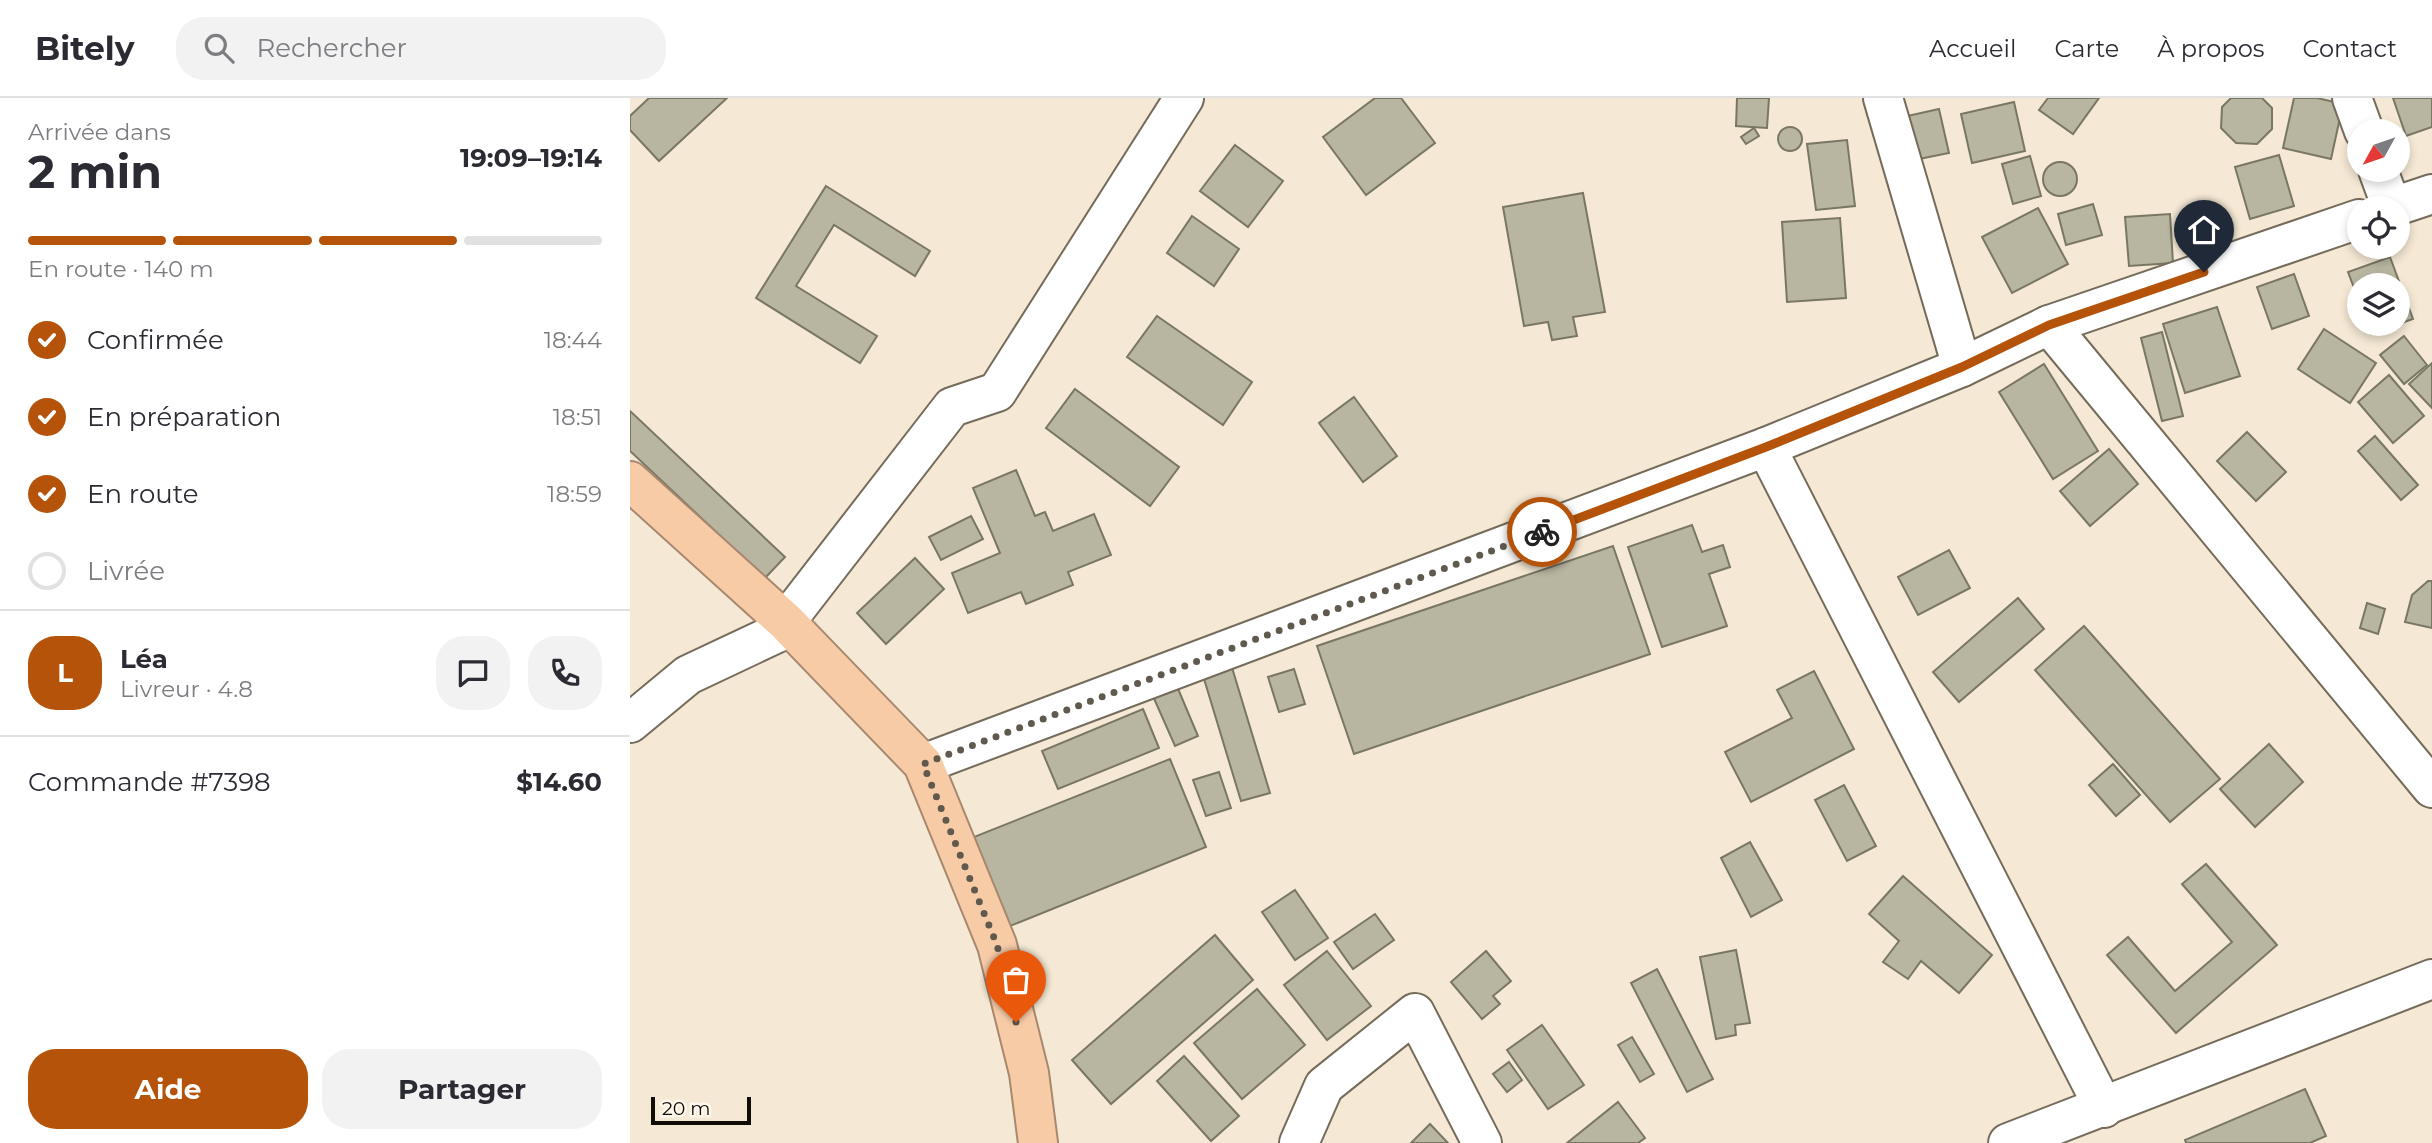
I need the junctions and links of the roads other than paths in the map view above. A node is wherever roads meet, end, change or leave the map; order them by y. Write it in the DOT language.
graph roads {
  1 [pos="1184,98"];
  2 [pos="1883,98"];
  3 [pos="2352,98"];
  4 [pos="2360,119"];
  5 [pos="2432,194"];
  6 [pos="2410,202"];
  7 [pos="2347,223"];
  8 [pos="2049,325"];
  9 [pos="1962,367"];
  10 [pos="1766,447"];
  11 [pos="630,481"];
  12 [pos="786,622"];
  13 [pos="630,723"];
  14 [pos="923,764"];
  15 [pos="2432,788"];
  16 [pos="2432,979"];
  17 [pos="2104,1108"];
  18 [pos="1038,1143"];
  19 [pos="1299,1143"];
  20 [pos="1482,1143"];
  21 [pos="2008,1143"];
  1 -- 12 [label="street"];
  2 -- 9 [label="street"];
  3 -- 4 [label="street"];
  5 -- 6 [label="street"];
  7 -- 8 [label="street"];
  8 -- 9 [label="street"];
  8 -- 15 [label="street"];
  9 -- 10 [label="street"];
  10 -- 14 [label="street"];
  10 -- 17 [label="street"];
  11 -- 12 [label="highway"];
  12 -- 13 [label="street"];
  12 -- 14 [label="highway"];
  14 -- 18 [label="highway"];
  16 -- 17 [label="street"];
  17 -- 21 [label="street"];
  19 -- 20 [label="street"];
}
